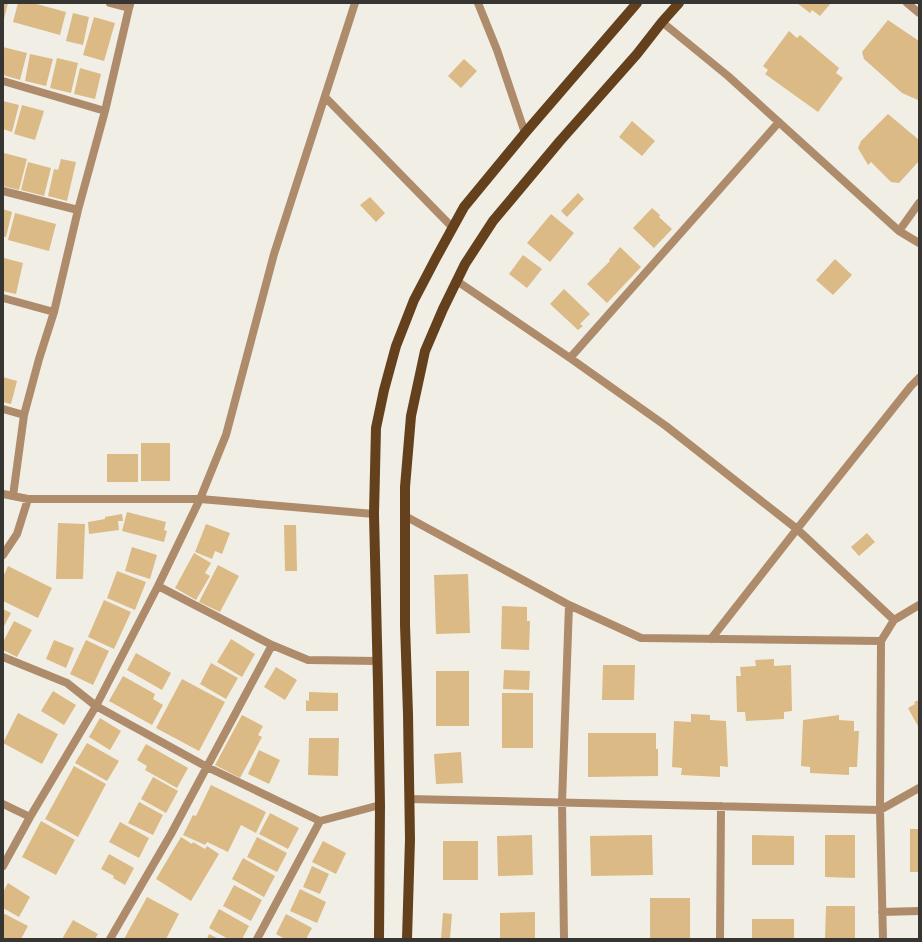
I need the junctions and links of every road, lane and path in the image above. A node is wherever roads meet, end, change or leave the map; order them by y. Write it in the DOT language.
graph roads {
  1 [pos="110,3"];
  2 [pos="355,3"];
  3 [pos="478,3"];
  4 [pos="679,3"];
  5 [pos="908,3"];
  6 [pos="632,5"];
  7 [pos="130,6"];
  8 [pos="919,13"];
  9 [pos="662,22"];
  10 [pos="3,82"];
  11 [pos="325,97"];
  12 [pos="105,111"];
  13 [pos="779,122"];
  14 [pos="525,133"];
  15 [pos="3,191"];
  16 [pos="919,203"];
  17 [pos="78,210"];
  18 [pos="452,228"];
  19 [pos="899,231"];
  20 [pos="919,244"];
  21 [pos="457,281"];
  22 [pos="3,298"];
  23 [pos="54,312"];
  24 [pos="570,358"];
  25 [pos="919,378"];
  26 [pos="3,409"];
  27 [pos="24,415"];
  28 [pos="3,494"];
  29 [pos="13,496"];
  30 [pos="28,498"];
  31 [pos="200,500"];
  32 [pos="374,514"];
  33 [pos="405,516"];
  34 [pos="797,529"];
  35 [pos="3,555"];
  36 [pos="158,586"];
  37 [pos="570,604"];
  38 [pos="919,605"];
  39 [pos="894,620"];
  40 [pos="711,639"];
  41 [pos="881,641"];
  42 [pos="272,645"];
  43 [pos="3,657"];
  44 [pos="377,661"];
  45 [pos="96,706"];
  46 [pos="207,767"];
  47 [pos="919,788"];
  48 [pos="410,799"];
  49 [pos="562,802"];
  50 [pos="3,804"];
  51 [pos="380,805"];
  52 [pos="721,806"];
  53 [pos="880,810"];
  54 [pos="30,817"];
  55 [pos="320,821"];
  56 [pos="3,866"];
  57 [pos="919,911"];
  58 [pos="882,912"];
  59 [pos="110,939"];
  60 [pos="257,939"];
  61 [pos="379,939"];
  62 [pos="407,939"];
  63 [pos="564,939"];
  64 [pos="720,939"];
  65 [pos="883,939"];
  1 -- 7 [label="street"];
  2 -- 11 [label="street"];
  3 -- 14 [label="street"];
  4 -- 9 [label="main road"];
  5 -- 8 [label="street"];
  6 -- 14 [label="main road"];
  7 -- 12 [label="street"];
  9 -- 13 [label="street"];
  9 -- 21 [label="main road"];
  10 -- 12 [label="street"];
  11 -- 18 [label="street"];
  11 -- 31 [label="street"];
  12 -- 17 [label="street"];
  13 -- 19 [label="street"];
  13 -- 24 [label="street"];
  14 -- 18 [label="main road"];
  15 -- 17 [label="street"];
  16 -- 19 [label="street"];
  17 -- 23 [label="street"];
  18 -- 32 [label="main road"];
  19 -- 20 [label="street"];
  21 -- 24 [label="street"];
  21 -- 33 [label="main road"];
  22 -- 23 [label="street"];
  23 -- 27 [label="street"];
  24 -- 34 [label="street"];
  25 -- 34 [label="street"];
  26 -- 27 [label="street"];
  27 -- 29 [label="street"];
  28 -- 29 [label="street"];
  29 -- 30 [label="street"];
  30 -- 31 [label="street"];
  30 -- 35 [label="street"];
  31 -- 32 [label="street"];
  31 -- 36 [label="street"];
  32 -- 44 [label="main road"];
  33 -- 37 [label="street"];
  33 -- 48 [label="main road"];
  34 -- 39 [label="street"];
  34 -- 40 [label="street"];
  36 -- 42 [label="street"];
  36 -- 45 [label="street"];
  37 -- 40 [label="street"];
  37 -- 49 [label="street"];
  38 -- 39 [label="street"];
  39 -- 41 [label="street"];
  40 -- 41 [label="street"];
  41 -- 53 [label="street"];
  42 -- 44 [label="street"];
  42 -- 46 [label="street"];
  43 -- 45 [label="street"];
  44 -- 51 [label="main road"];
  45 -- 46 [label="street"];
  45 -- 54 [label="street"];
  46 -- 55 [label="street"];
  46 -- 59 [label="street"];
  47 -- 53 [label="street"];
  48 -- 49 [label="street"];
  48 -- 62 [label="main road"];
  49 -- 52 [label="street"];
  49 -- 63 [label="street"];
  50 -- 54 [label="street"];
  51 -- 55 [label="street"];
  51 -- 61 [label="main road"];
  52 -- 53 [label="street"];
  52 -- 64 [label="street"];
  53 -- 58 [label="street"];
  54 -- 56 [label="street"];
  55 -- 60 [label="street"];
  57 -- 58 [label="street"];
  58 -- 65 [label="street"];
}
